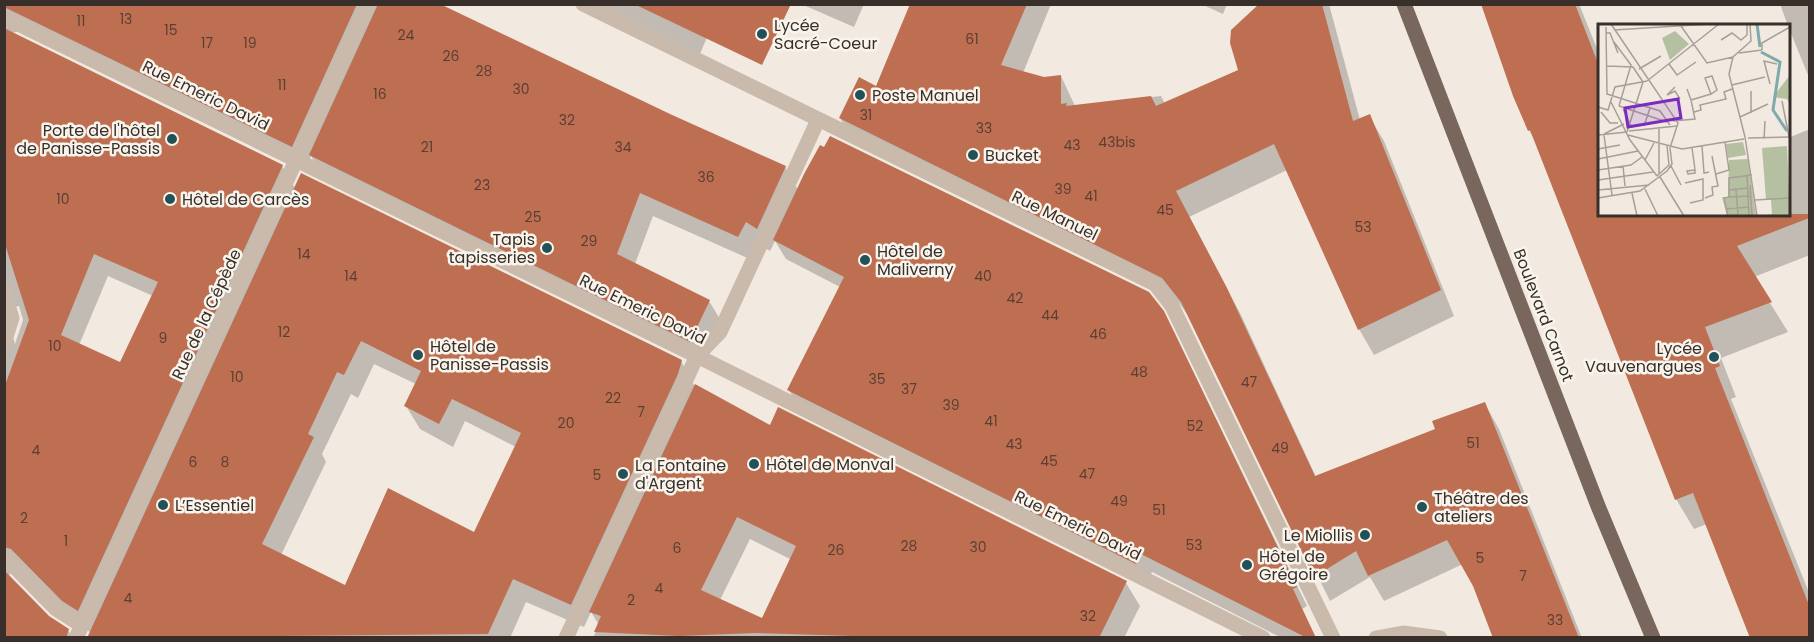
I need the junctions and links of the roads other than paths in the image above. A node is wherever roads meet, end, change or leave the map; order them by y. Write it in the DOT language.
graph roads {
  1 [pos="368,4"];
  2 [pos="583,4"];
  3 [pos="1404,4"];
  4 [pos="4,17"];
  5 [pos="818,120"];
  6 [pos="298,159"];
  7 [pos="4,292"];
  8 [pos="4,343"];
  9 [pos="697,356"];
  10 [pos="4,556"];
  11 [pos="78,631"];
  12 [pos="566,638"];
  13 [pos="1263,638"];
  14 [pos="1333,638"];
  15 [pos="1376,638"];
  16 [pos="1440,638"];
  17 [pos="1653,638"];
  1 -- 6 [label="street, Rue de la Cépède"];
  2 -- 5 [label="street, Rue Manuel"];
  3 -- 17 [label="main road, Boulevard Carnot"];
  4 -- 6 [label="street, Rue Emeric David"];
  5 -- 9 [label="street"];
  5 -- 14 [label="street, Rue Manuel"];
  6 -- 9 [label="street, Rue Emeric David"];
  6 -- 11 [label="street, Rue de la Cépède"];
  7 -- 8 [label="street"];
  9 -- 12 [label="street"];
  9 -- 13 [label="street, Rue Emeric David"];
  10 -- 11 [label="street"];
  15 -- 16 [label="street"];
}
